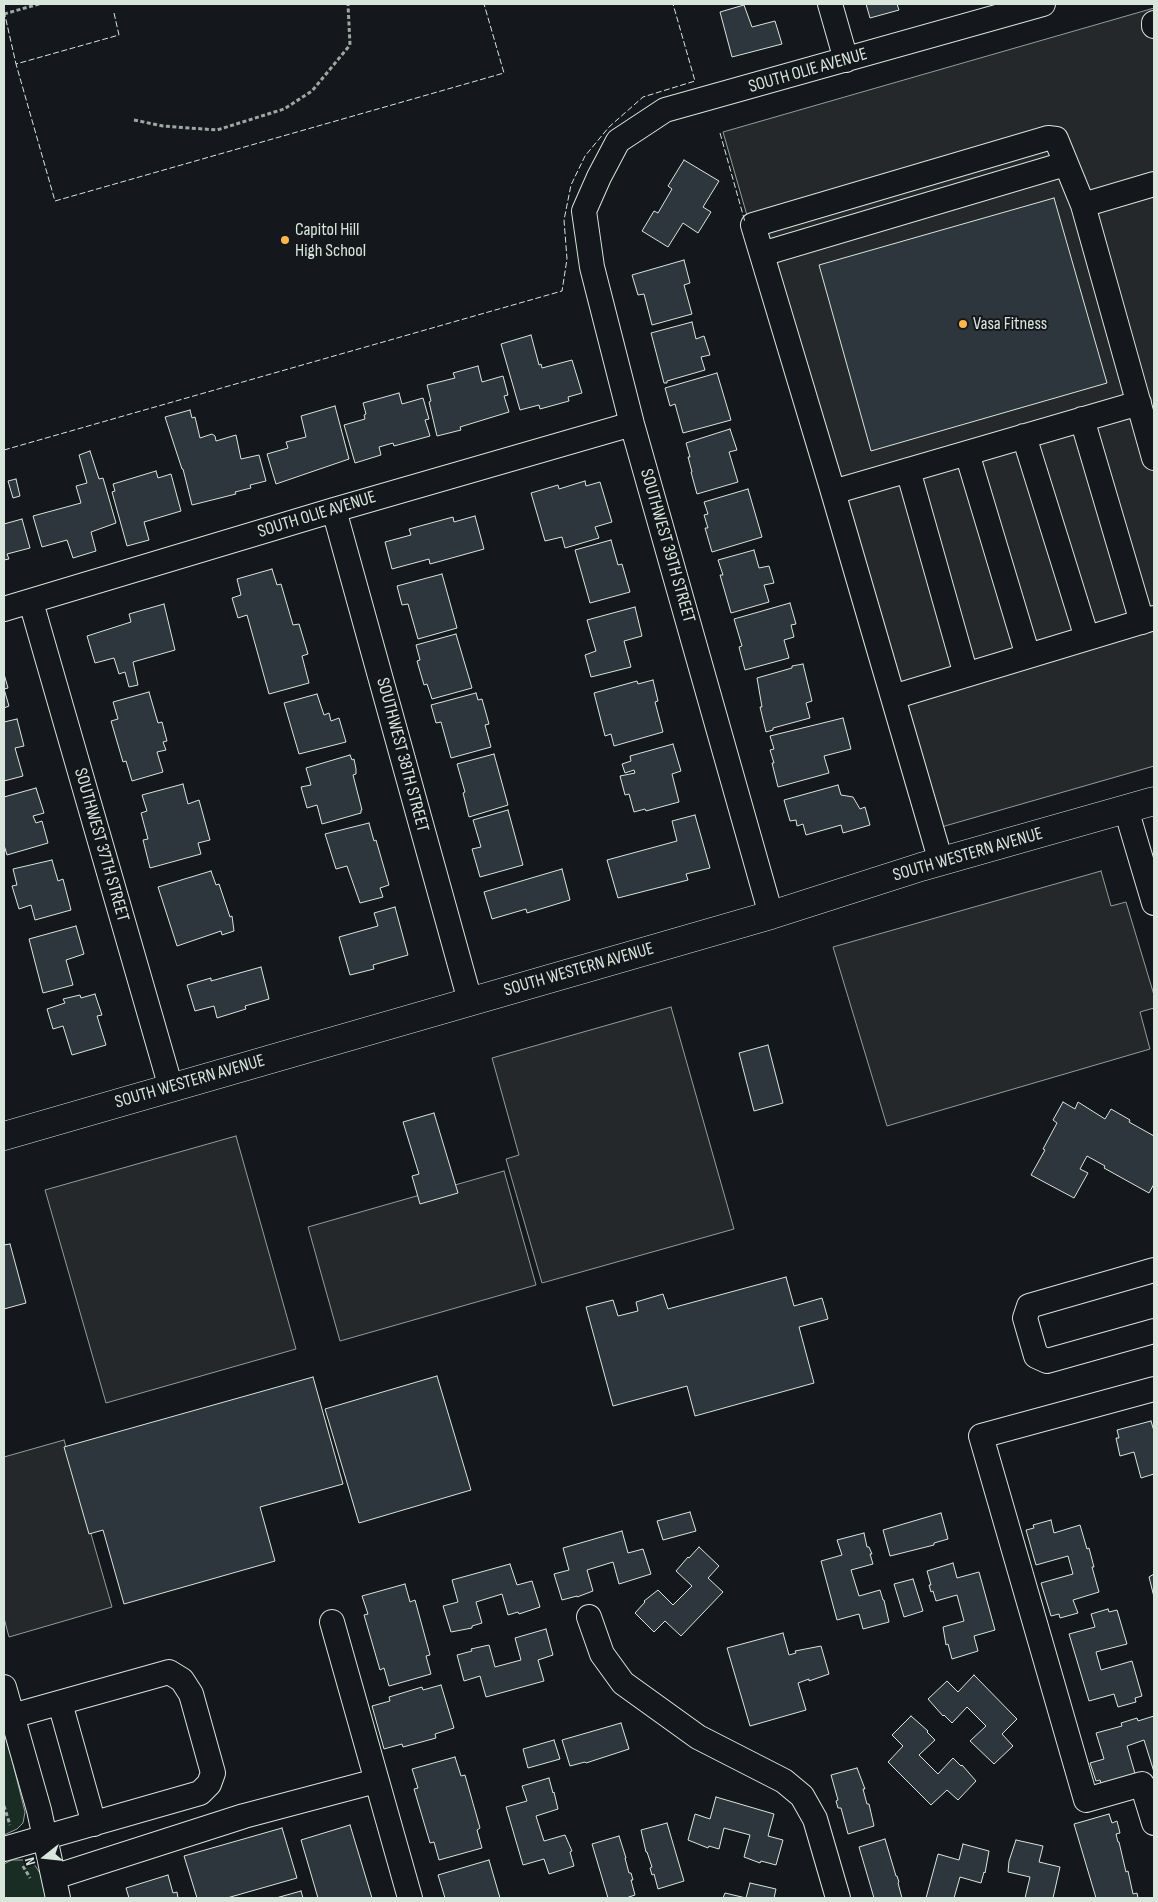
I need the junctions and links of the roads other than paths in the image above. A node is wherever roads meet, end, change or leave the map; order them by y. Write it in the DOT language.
graph roads {
  1 [pos="830,4"];
  2 [pos="1043,4"];
  3 [pos="846,60"];
  4 [pos="599,176"];
  5 [pos="1154,184"];
  6 [pos="1084,205"];
  7 [pos="1139,403"];
  8 [pos="1082,420"];
  9 [pos="632,424"];
  10 [pos="1024,436"];
  11 [pos="967,453"];
  12 [pos="1154,458"];
  13 [pos="908,470"];
  14 [pos="833,492"];
  15 [pos="334,510"];
  16 [pos="31,602"];
  17 [pos="4,609"];
  18 [pos="1148,620"];
  19 [pos="1087,638"];
  20 [pos="1028,656"];
  21 [pos="966,675"];
  22 [pos="893,697"];
  23 [pos="1154,801"];
  24 [pos="1126,809"];
  25 [pos="941,862"];
  26 [pos="1154,903"];
  27 [pos="771,915"];
  28 [pos="470,1001"];
  29 [pos="171,1088"];
  30 [pos="4,1136"];
  31 [pos="1154,1270"];
  32 [pos="1154,1331"];
  33 [pos="1154,1389"];
  34 [pos="589,1617"];
  35 [pos="332,1622"];
  36 [pos="4,1687"];
  37 [pos="60,1703"];
  38 [pos="12,1716"];
  39 [pos="376,1781"];
  40 [pos="1154,1823"];
  41 [pos="94,1824"];
  42 [pos="45,1838"];
  43 [pos="4,1849"];
  44 [pos="56,1887"];
  45 [pos="410,1898"];
  46 [pos="838,1898"];
  1 -- 3 [label="street"];
  2 -- 3 [label="street, SOUTH OLIE AVENUE"];
  3 -- 4 [label="street, SOUTH OLIE AVENUE"];
  4 -- 9 [label="street, SOUTHWEST 39TH STREET"];
  5 -- 6 [label="street"];
  6 -- 7 [label="street"];
  6 -- 14 [label="street"];
  7 -- 8 [label="street"];
  7 -- 12 [label="street"];
  8 -- 10 [label="street"];
  8 -- 18 [label="street"];
  9 -- 15 [label="street, SOUTH OLIE AVENUE"];
  9 -- 27 [label="street, SOUTHWEST 39TH STREET"];
  10 -- 11 [label="street"];
  10 -- 19 [label="street"];
  11 -- 13 [label="street"];
  11 -- 20 [label="street"];
  13 -- 14 [label="street"];
  13 -- 21 [label="street"];
  14 -- 22 [label="street"];
  15 -- 16 [label="street, SOUTH OLIE AVENUE"];
  15 -- 28 [label="street, SOUTHWEST 38TH STREET"];
  16 -- 17 [label="street, SOUTH OLIE AVENUE"];
  16 -- 29 [label="street, SOUTHWEST 37TH STREET"];
  18 -- 19 [label="street"];
  19 -- 20 [label="street"];
  20 -- 21 [label="street"];
  21 -- 22 [label="street"];
  22 -- 25 [label="street"];
  23 -- 24 [label="main road, SOUTH WESTERN AVENUE"];
  24 -- 25 [label="main road, SOUTH WESTERN AVENUE"];
  24 -- 26 [label="street"];
  25 -- 27 [label="main road, SOUTH WESTERN AVENUE"];
  27 -- 28 [label="main road, SOUTH WESTERN AVENUE"];
  28 -- 29 [label="main road, SOUTH WESTERN AVENUE"];
  29 -- 30 [label="main road, SOUTH WESTERN AVENUE"];
  31 -- 32 [label="street"];
  33 -- 40 [label="street"];
  34 -- 46 [label="street"];
  35 -- 39 [label="street"];
  36 -- 38 [label="street"];
  37 -- 38 [label="street"];
  37 -- 41 [label="street"];
  37 -- 41 [label="street"];
  38 -- 42 [label="street"];
  39 -- 44 [label="street"];
  39 -- 45 [label="street"];
  41 -- 42 [label="street"];
  42 -- 43 [label="street"];
  42 -- 44 [label="street"];
}
